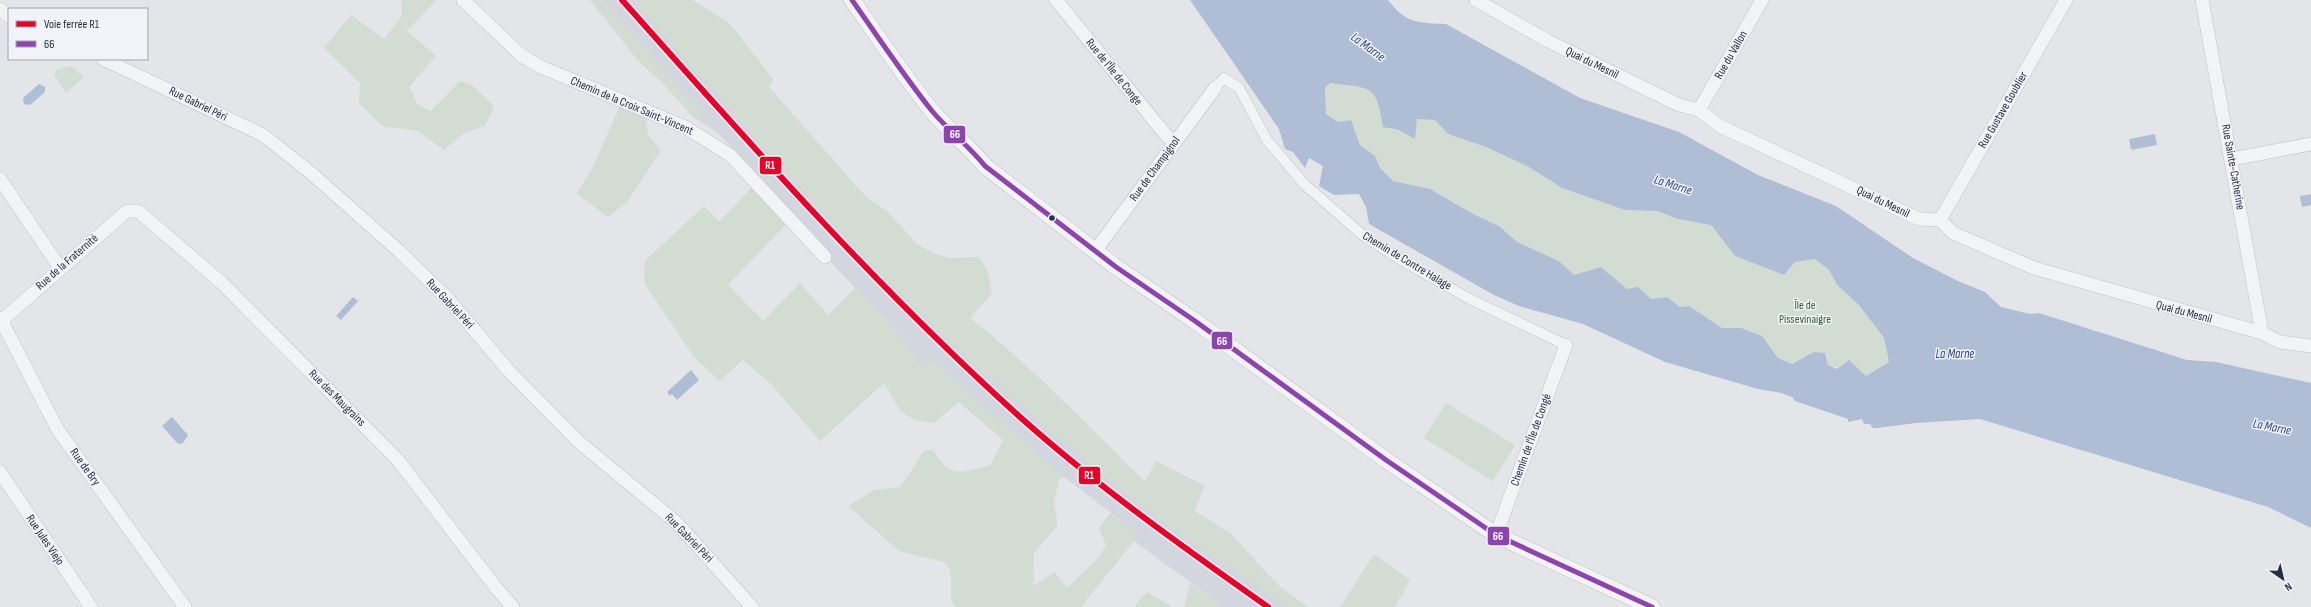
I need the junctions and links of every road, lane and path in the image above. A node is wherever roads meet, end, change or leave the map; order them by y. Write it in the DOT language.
graph roads {
  1 [pos="463,0"];
  2 [pos="852,0"];
  3 [pos="1056,0"];
  4 [pos="1476,0"];
  5 [pos="1762,0"];
  6 [pos="2066,0"];
  7 [pos="2202,0"];
  8 [pos="0,9"];
  9 [pos="8,15"];
  10 [pos="105,60"];
  11 [pos="1215,88"];
  12 [pos="1699,110"];
  13 [pos="1174,142"];
  14 [pos="2311,144"];
  15 [pos="2232,159"];
  16 [pos="0,179"];
  17 [pos="138,211"];
  18 [pos="1940,220"];
  19 [pos="1095,251"];
  20 [pos="825,257"];
  21 [pos="60,268"];
  22 [pos="0,320"];
  23 [pos="2262,333"];
  24 [pos="1566,345"];
  25 [pos="2311,346"];
  26 [pos="0,472"];
  27 [pos="1496,534"];
  28 [pos="91,607"];
  29 [pos="185,607"];
  30 [pos="513,607"];
  31 [pos="752,607"];
  32 [pos="1652,607"];
  1 -- 20 [label="street, Chemin de la Croix Saint-Vincent"];
  2 -- 19 [label="street"];
  3 -- 13 [label="street, Rue de l'Île de Conge"];
  4 -- 12 [label="street, Quai du Mesnil"];
  5 -- 12 [label="street, Rue du Vallon"];
  6 -- 18 [label="street, Rue Gustave Goublier"];
  7 -- 15 [label="street, Rue Sainte-Catherine"];
  8 -- 9 [label="street"];
  10 -- 31 [label="street, Rue Gabriel Péri"];
  11 -- 13 [label="street, Rue de Champignol"];
  11 -- 24 [label="street, Chemin de Contre Halage"];
  12 -- 18 [label="street, Quai du Mesnil"];
  13 -- 19 [label="street, Rue de Champignol"];
  14 -- 15 [label="street"];
  15 -- 23 [label="street, Rue Sainte-Catherine"];
  16 -- 21 [label="street"];
  17 -- 21 [label="street, Rue de la Fraternité"];
  17 -- 30 [label="street, Rue des Maugrains"];
  18 -- 23 [label="street, Quai du Mesnil"];
  19 -- 27 [label="street"];
  21 -- 22 [label="street, Rue de la Fraternité"];
  22 -- 29 [label="street, Rue de Bry"];
  23 -- 25 [label="street, Quai du Mesnil"];
  24 -- 27 [label="street, Chemin de l'Île de Congé"];
  26 -- 28 [label="street, Rue Jules Viejo"];
  27 -- 32 [label="street"];
}
